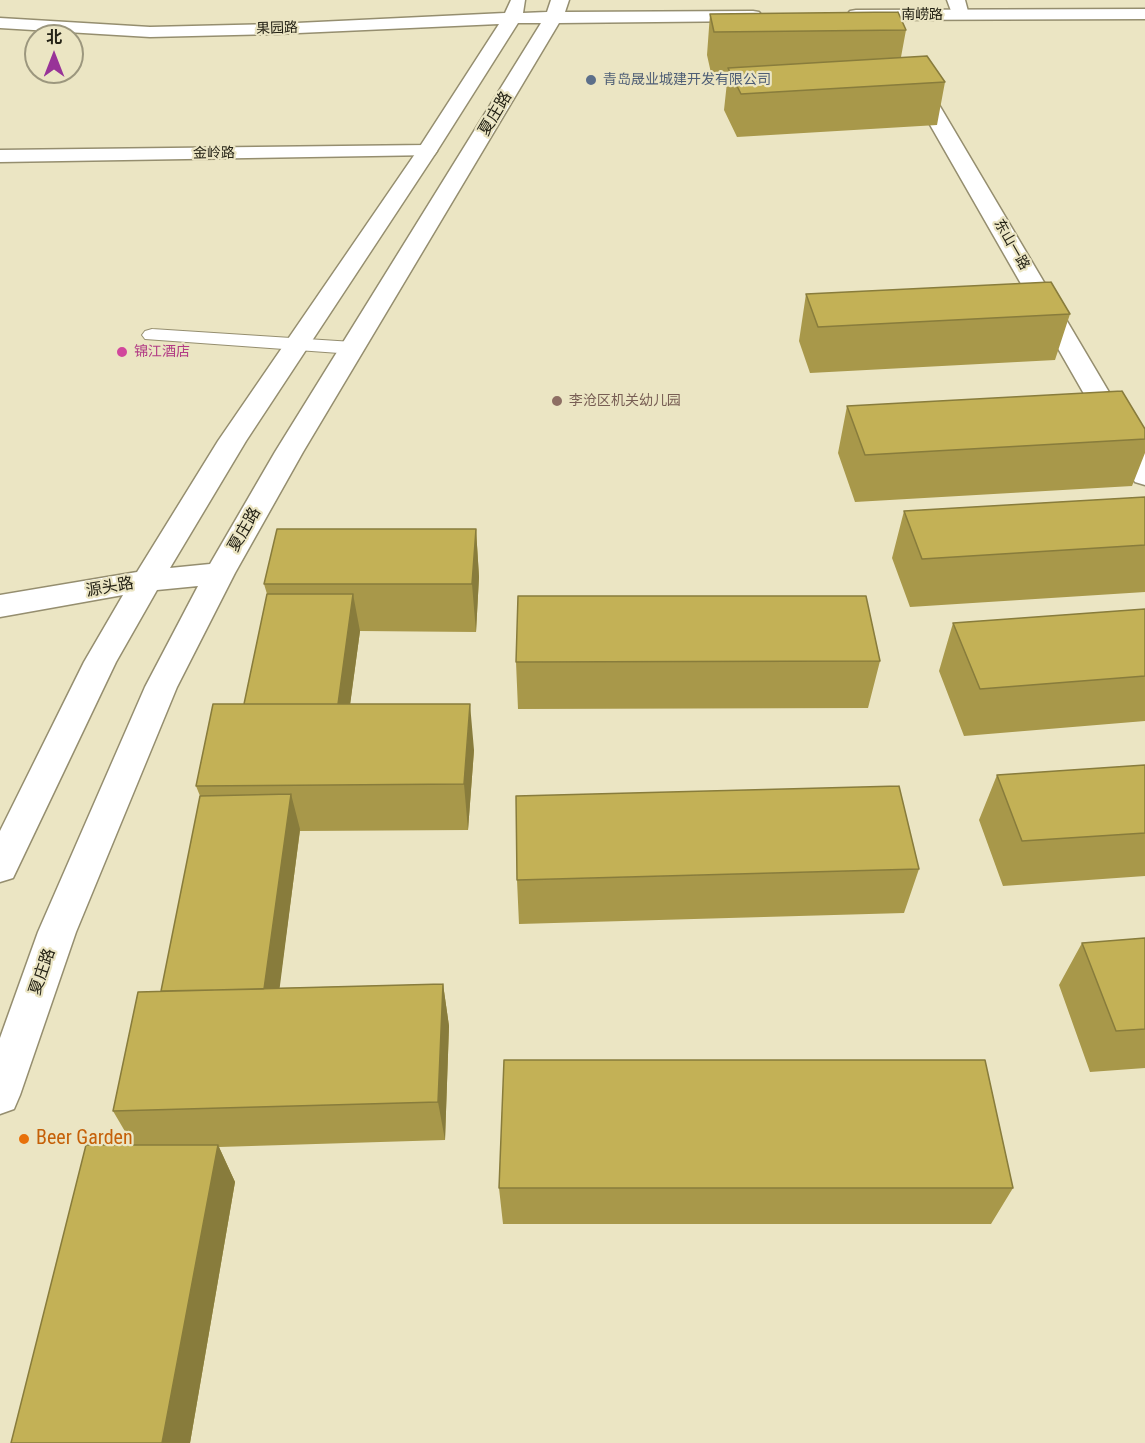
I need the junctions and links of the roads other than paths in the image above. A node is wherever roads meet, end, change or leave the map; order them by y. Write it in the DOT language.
graph roads {
  1 [pos="958,7"];
  2 [pos="557,8"];
  3 [pos="515,9"];
  4 [pos="1145,14"];
  5 [pos="841,15"];
  6 [pos="877,15"];
  7 [pos="769,16"];
  8 [pos="0,23"];
  9 [pos="889,35"];
  10 [pos="907,66"];
  11 [pos="427,151"];
  12 [pos="0,156"];
  13 [pos="152,335"];
  14 [pos="297,345"];
  15 [pos="353,348"];
  16 [pos="1145,476"];
  17 [pos="220,573"];
  18 [pos="147,581"];
  19 [pos="0,606"];
  20 [pos="0,867"];
  21 [pos="0,1095"];
  1 -- 4 [label="street, 南崂路"];
  1 -- 6 [label="street, 南崂路"];
  2 -- 3 [label="street, 果园路"];
  2 -- 7 [label="street"];
  2 -- 15 [label="street, 夏庄路"];
  3 -- 8 [label="street, 果园路"];
  3 -- 11 [label="street"];
  5 -- 6 [label="street, 南崂路"];
  6 -- 9 [label="street"];
  10 -- 16 [label="street, 东山一路"];
  11 -- 12 [label="street, 金岭路"];
  11 -- 14 [label="street"];
  13 -- 14 [label="lane"];
  14 -- 15 [label="lane"];
  14 -- 18 [label="street"];
  15 -- 17 [label="street, 夏庄路"];
  17 -- 18 [label="street, 源头路"];
  17 -- 21 [label="street, 夏庄路"];
  18 -- 19 [label="street, 源头路"];
  18 -- 20 [label="street"];
}
